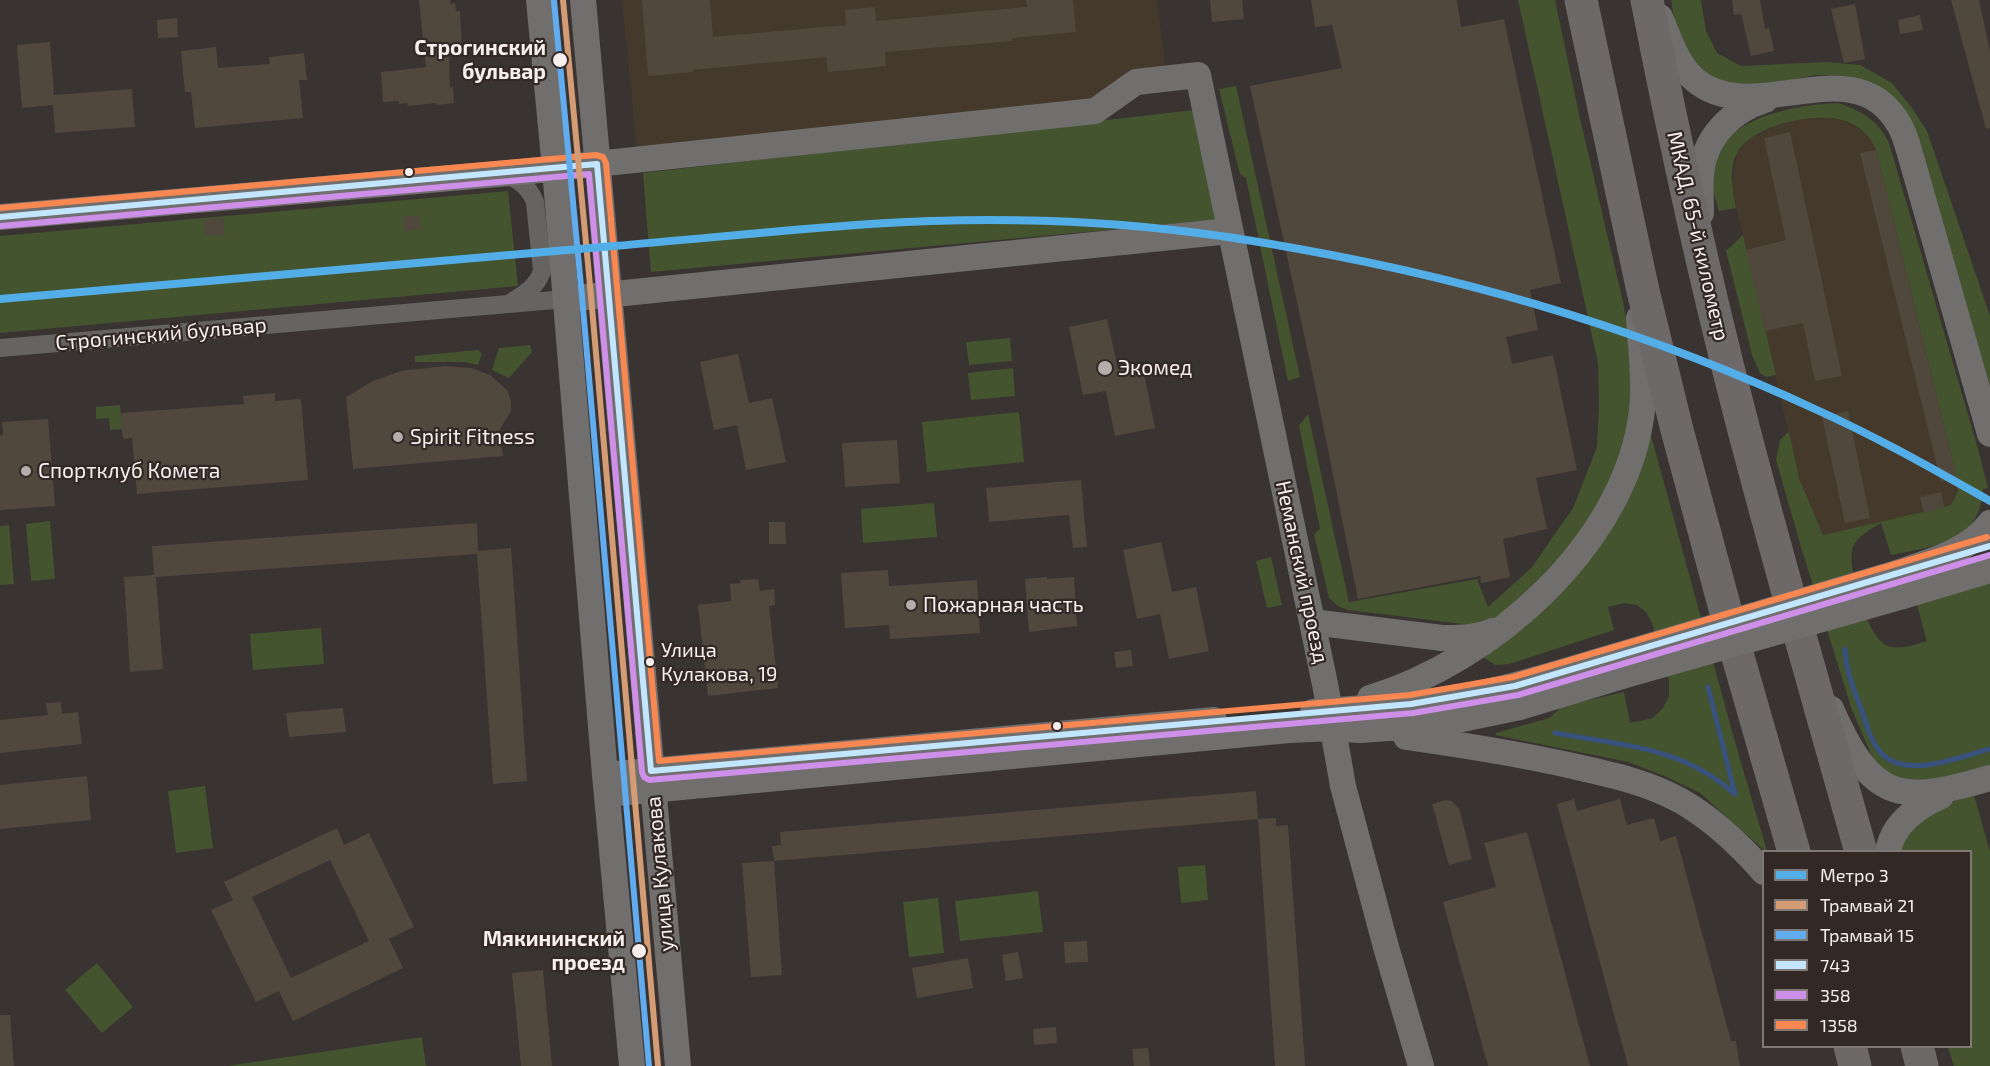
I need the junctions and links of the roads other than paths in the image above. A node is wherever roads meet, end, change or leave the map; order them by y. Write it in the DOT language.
graph roads {
  1 [pos="539,0"];
  2 [pos="583,0"];
  3 [pos="1581,0"];
  4 [pos="1647,0"];
  5 [pos="1653,0"];
  6 [pos="1782,94"];
  7 [pos="597,164"];
  8 [pos="555,169"];
  9 [pos="506,174"];
  10 [pos="0,218"];
  11 [pos="1230,231"];
  12 [pos="1636,255"];
  13 [pos="1706,268"];
  14 [pos="610,295"];
  15 [pos="566,299"];
  16 [pos="508,304"];
  17 [pos="0,348"];
  18 [pos="1990,434"];
  19 [pos="1990,523"];
  20 [pos="1990,546"];
  21 [pos="1990,570"];
  22 [pos="1900,585"];
  23 [pos="1312,622"];
  24 [pos="1507,625"];
  25 [pos="1801,640"];
  26 [pos="1619,666"];
  27 [pos="1461,697"];
  28 [pos="1332,719"];
  29 [pos="1433,724"];
  30 [pos="1360,730"];
  31 [pos="1451,743"];
  32 [pos="1990,778"];
  33 [pos="652,780"];
  34 [pos="606,784"];
  35 [pos="1962,787"];
  36 [pos="1793,850"];
  37 [pos="1861,850"];
  38 [pos="1888,850"];
  39 [pos="1762,870"];
  40 [pos="1850,1048"];
  41 [pos="1917,1048"];
  42 [pos="632,1066"];
  43 [pos="678,1066"];
  44 [pos="1421,1066"];
  45 [pos="1855,1066"];
  46 [pos="1922,1066"];
  1 -- 8 [label="main road"];
  2 -- 7 [label="main road, улица Кулакова"];
  3 -- 12 [label="highway"];
  4 -- 13 [label="highway, МКАД, 65-й километр"];
  5 -- 6 [label="main road"];
  6 -- 13 [label="main road"];
  6 -- 18 [label="main road"];
  7 -- 8 [label="main road"];
  7 -- 11 [label="main road, Неманский проезд"];
  7 -- 14 [label="main road, улица Кулакова"];
  8 -- 9 [label="main road"];
  8 -- 15 [label="main road"];
  9 -- 10 [label="main road"];
  9 -- 16 [label="street"];
  11 -- 14 [label="main road, Строгинский бульвар"];
  11 -- 23 [label="main road, Неманский проезд"];
  12 -- 24 [label="main road"];
  12 -- 36 [label="highway"];
  13 -- 25 [label="highway, МКАД, 65-й километр"];
  14 -- 15 [label="main road, Строгинский бульвар"];
  14 -- 33 [label="main road, улица Кулакова"];
  15 -- 16 [label="street, Строгинский бульвар"];
  15 -- 34 [label="main road"];
  16 -- 17 [label="street, Строгинский бульвар"];
  19 -- 22 [label="main road"];
  20 -- 22 [label="main road"];
  21 -- 22 [label="main road"];
  22 -- 26 [label="main road, bridge"];
  23 -- 24 [label="main road"];
  23 -- 28 [label="main road, Неманский проезд"];
  24 -- 28 [label="main road"];
  25 -- 35 [label="main road"];
  25 -- 37 [label="highway, МКАД, 65-й километр"];
  26 -- 27 [label="main road"];
  26 -- 29 [label="main road"];
  27 -- 28 [label="main road"];
  27 -- 29 [label="main road"];
  28 -- 30 [label="main road"];
  28 -- 33 [label="main road"];
  28 -- 44 [label="main road, Неманский проезд"];
  29 -- 30 [label="main road"];
  29 -- 31 [label="main road"];
  30 -- 31 [label="main road"];
  31 -- 39 [label="main road"];
  32 -- 35 [label="main road"];
  33 -- 34 [label="main road"];
  33 -- 43 [label="main road, улица Кулакова"];
  34 -- 42 [label="main road"];
  35 -- 38 [label="main road"];
  40 -- 45 [label="highway"];
  41 -- 46 [label="highway"];
}
